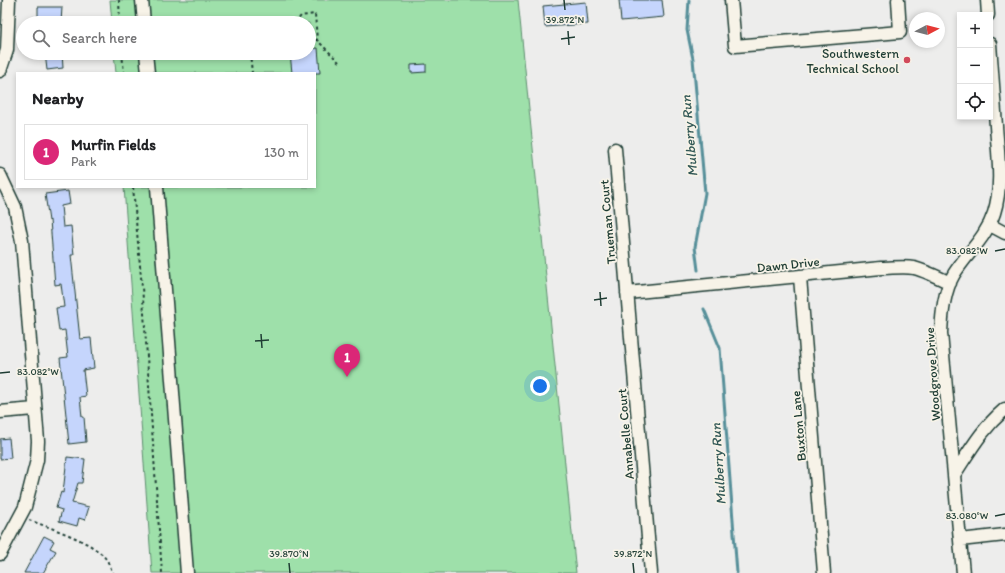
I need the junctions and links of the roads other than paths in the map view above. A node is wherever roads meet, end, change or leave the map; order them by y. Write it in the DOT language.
graph roads {
  1 [pos="9,0"];
  2 [pos="142,0"];
  3 [pos="731,0"];
  4 [pos="898,0"];
  5 [pos="987,0"];
  6 [pos="988,12"];
  7 [pos="143,16"];
  8 [pos="991,48"];
  9 [pos="147,60"];
  10 [pos="0,71"];
  11 [pos="148,72"];
  12 [pos="1000,110"];
  13 [pos="615,149"];
  14 [pos="0,175"];
  15 [pos="157,188"];
  16 [pos="990,225"];
  17 [pos="1005,233"];
  18 [pos="800,277"];
  19 [pos="950,283"];
  20 [pos="627,293"];
  21 [pos="35,409"];
  22 [pos="1005,409"];
  23 [pos="0,412"];
  24 [pos="954,475"];
  25 [pos="1005,535"];
  26 [pos="960,540"];
  27 [pos="0,554"];
  28 [pos="187,573"];
  29 [pos="650,573"];
  30 [pos="824,573"];
  31 [pos="963,573"];
  1 -- 10 [label="street"];
  2 -- 7 [label="street"];
  3 -- 4 [label="street"];
  5 -- 6 [label="street"];
  8 -- 12 [label="street, Woodgrove Drive"];
  9 -- 11 [label="street"];
  12 -- 16 [label="street, Woodgrove Drive"];
  13 -- 20 [label="street, Trueman Court"];
  14 -- 21 [label="street"];
  15 -- 28 [label="street"];
  16 -- 17 [label="street"];
  16 -- 19 [label="street, Woodgrove Drive"];
  18 -- 19 [label="street, Dawn Drive"];
  18 -- 20 [label="street, Dawn Drive"];
  18 -- 30 [label="street, Buxton Lane"];
  19 -- 24 [label="street, Woodgrove Drive"];
  20 -- 29 [label="street, Annabelle Court"];
  21 -- 23 [label="street"];
  21 -- 27 [label="street"];
  22 -- 24 [label="street"];
  24 -- 26 [label="street, Woodgrove Drive"];
  25 -- 26 [label="street"];
  26 -- 31 [label="street, Woodgrove Drive"];
}
